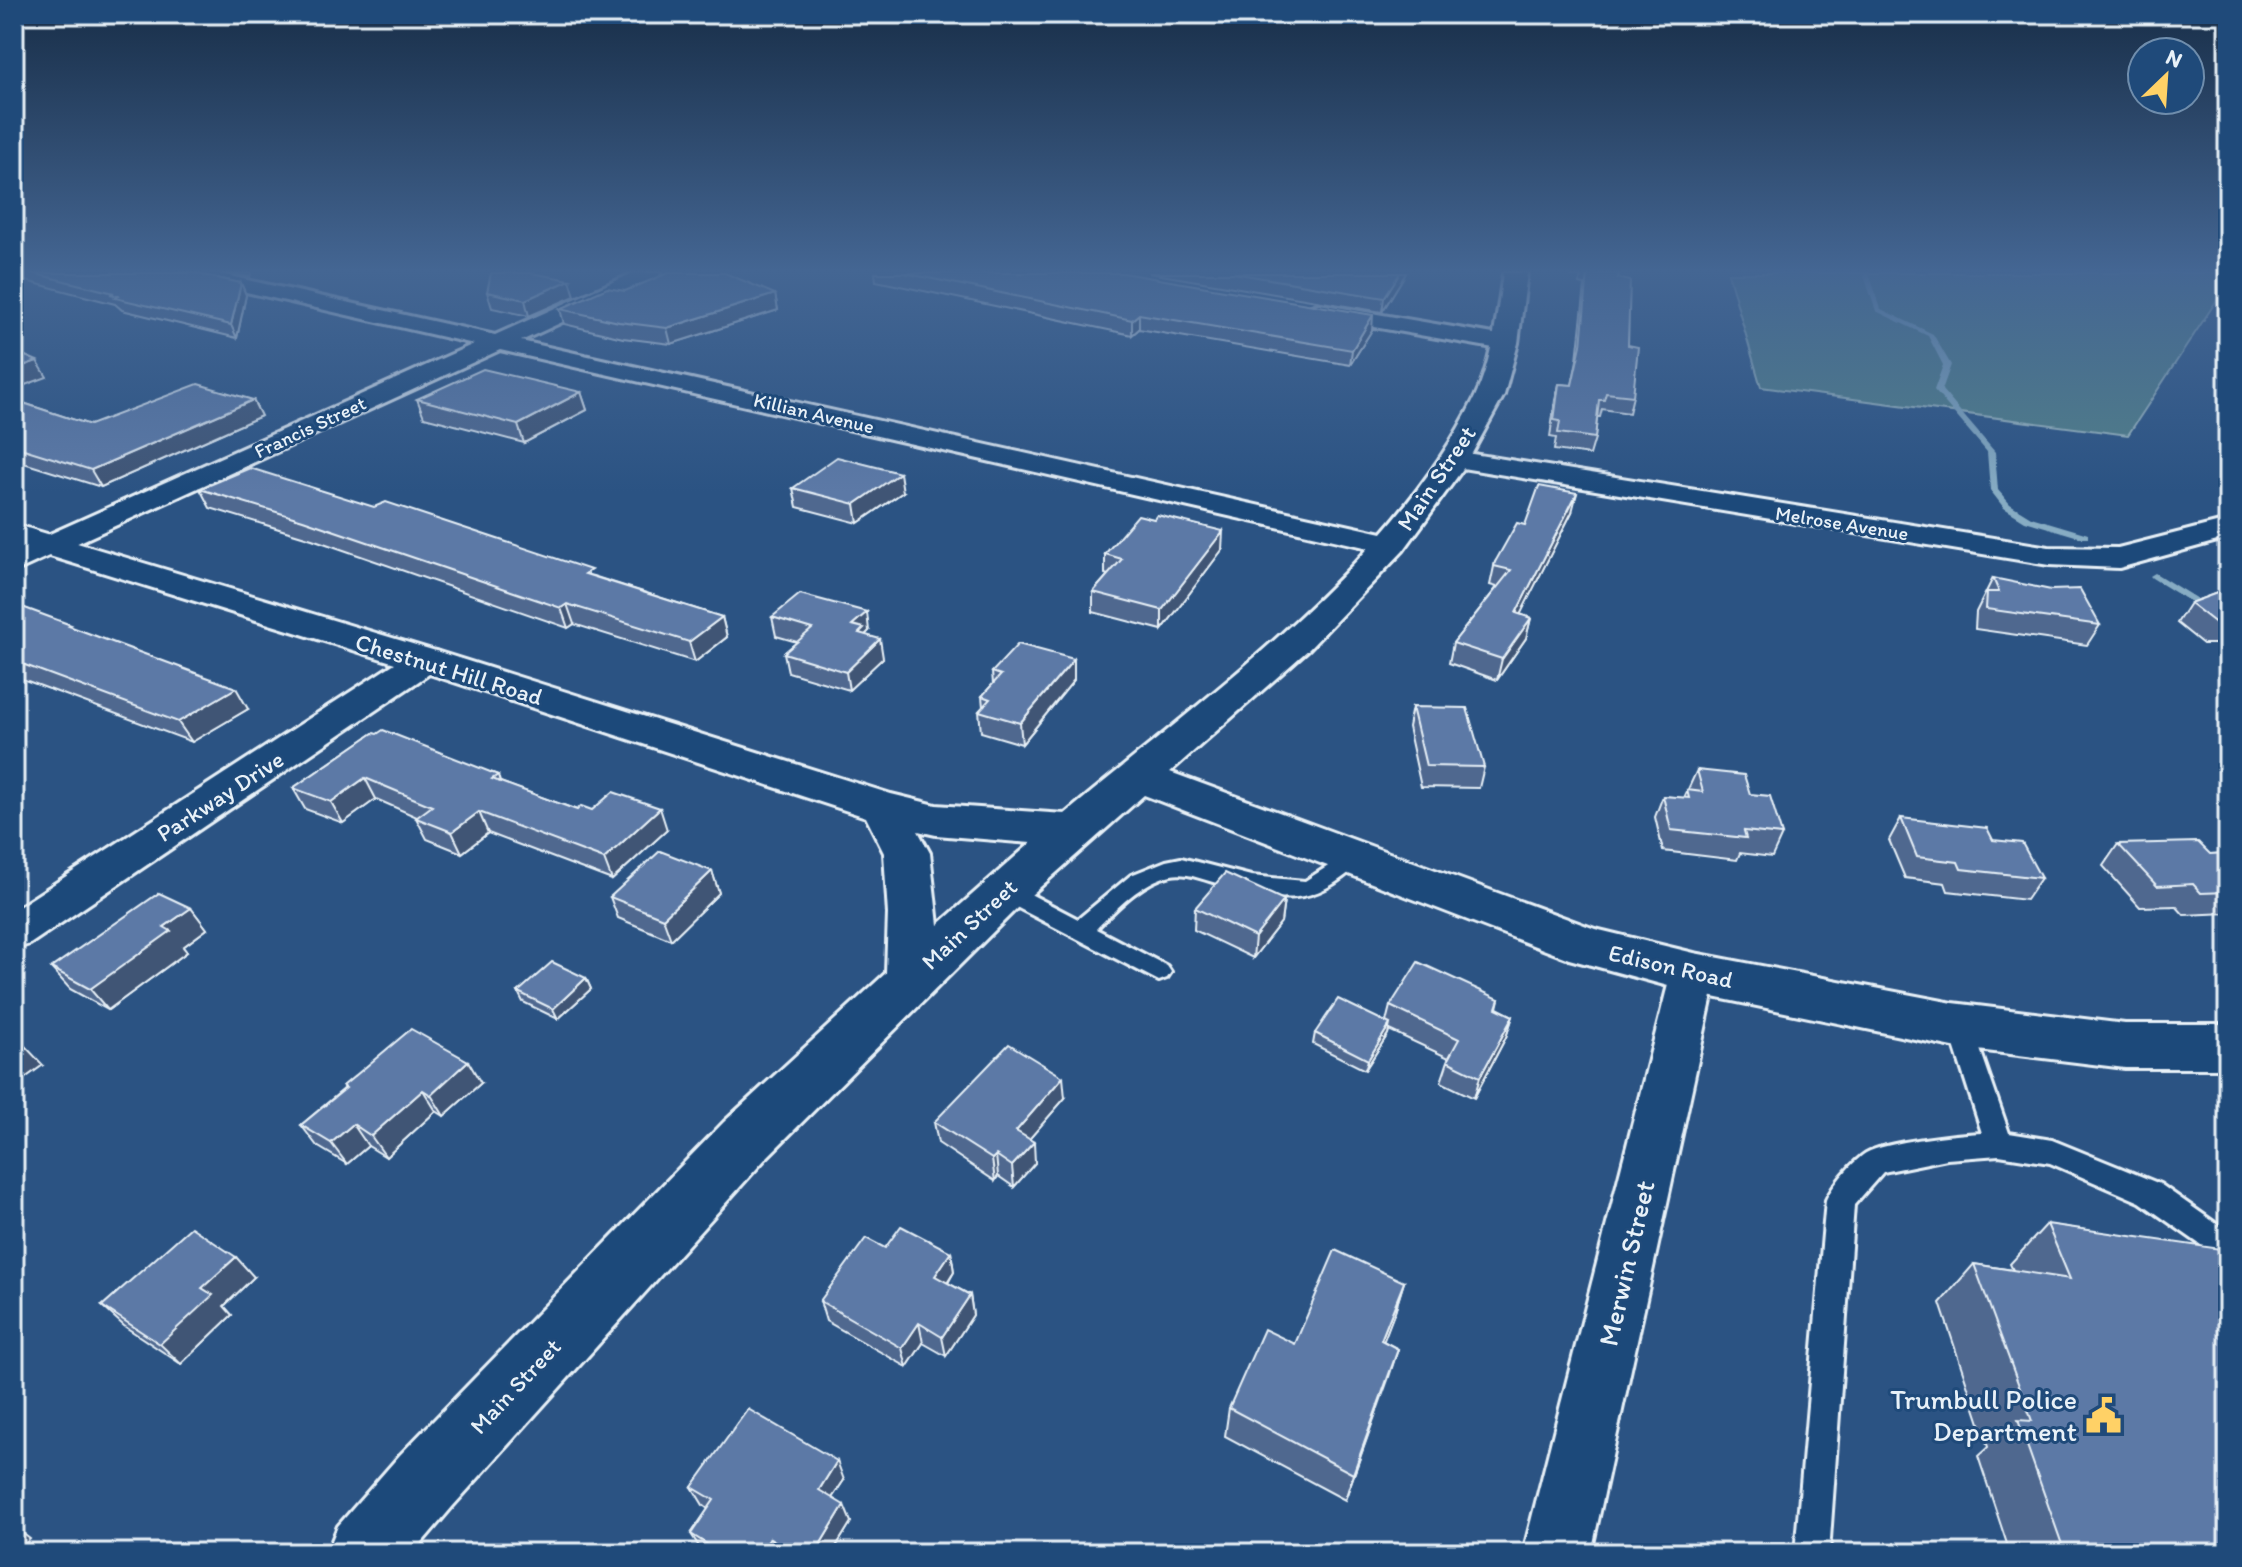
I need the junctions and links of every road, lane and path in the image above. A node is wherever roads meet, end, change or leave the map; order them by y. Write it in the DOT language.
graph roads {
  1 [pos="484,346"];
  2 [pos="519,346"];
  3 [pos="1504,346"];
  4 [pos="1454,459"];
  5 [pos="2228,529"];
  6 [pos="1391,544"];
  7 [pos="25,548"];
  8 [pos="425,660"];
  9 [pos="1139,777"];
  10 [pos="883,807"];
  11 [pos="1073,830"];
  12 [pos="1353,857"];
  13 [pos="1005,891"];
  14 [pos="1080,931"];
  15 [pos="14,932"];
  16 [pos="1159,972"];
  17 [pos="1694,973"];
  18 [pos="912,977"];
  19 [pos="1960,1026"];
  20 [pos="2228,1046"];
  21 [pos="1999,1143"];
  22 [pos="2228,1248"];
  23 [pos="365,1553"];
  24 [pos="1557,1553"];
  25 [pos="1812,1553"];
  1 -- 7 [label="street, Francis Street"];
  2 -- 6 [label="street, Killian Avenue"];
  3 -- 4 [label="street, Main Street"];
  4 -- 5 [label="street, Melrose Avenue"];
  4 -- 6 [label="street, Main Street"];
  6 -- 9 [label="street, Main Street"];
  7 -- 8 [label="street, Chestnut Hill Road"];
  8 -- 10 [label="street, Chestnut Hill Road"];
  8 -- 15 [label="street, Parkway Drive"];
  9 -- 11 [label="street, Main Street"];
  9 -- 12 [label="street, Edison Road"];
  10 -- 11 [label="street, Chestnut Hill Road"];
  10 -- 18 [label="street"];
  11 -- 13 [label="street, Main Street"];
  12 -- 14 [label="lane"];
  12 -- 17 [label="street, Edison Road"];
  13 -- 14 [label="lane"];
  13 -- 18 [label="street, Main Street"];
  14 -- 16 [label="lane"];
  17 -- 19 [label="street, Edison Road"];
  17 -- 24 [label="street, Merwin Street"];
  18 -- 23 [label="street, Main Street"];
  19 -- 20 [label="street, Edison Road"];
  19 -- 21 [label="lane"];
  21 -- 22 [label="lane"];
  21 -- 25 [label="lane"];
}
